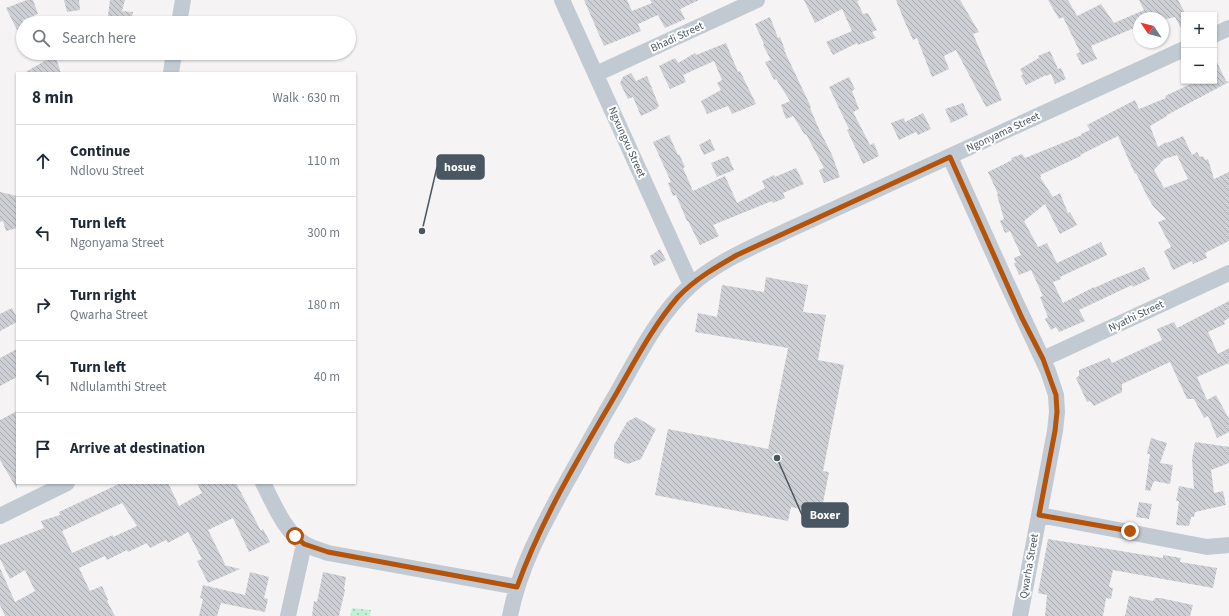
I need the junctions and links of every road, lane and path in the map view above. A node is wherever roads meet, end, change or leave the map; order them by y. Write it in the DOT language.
graph roads {
  1 [pos="183,0"];
  2 [pos="562,0"];
  3 [pos="757,0"];
  4 [pos="181,16"];
  5 [pos="1229,28"];
  6 [pos="1217,34"];
  7 [pos="1181,50"];
  8 [pos="173,60"];
  9 [pos="171,72"];
  10 [pos="596,74"];
  11 [pos="950,157"];
  12 [pos="1229,273"];
  13 [pos="691,285"];
  14 [pos="1043,359"];
  15 [pos="64,484"];
  16 [pos="264,484"];
  17 [pos="1039,515"];
  18 [pos="0,516"];
  19 [pos="304,544"];
  20 [pos="1229,545"];
  21 [pos="517,587"];
  22 [pos="288,616"];
  23 [pos="510,616"];
  24 [pos="1020,616"];
  1 -- 4 [label="street"];
  2 -- 10 [label="street, Ngxungxu Street"];
  3 -- 10 [label="street, Bhadi Street"];
  5 -- 6 [label="street"];
  7 -- 11 [label="street, Ngonyama Street"];
  8 -- 9 [label="street"];
  10 -- 13 [label="street, Ngxungxu Street"];
  11 -- 13 [label="street, Ngonyama Street"];
  11 -- 14 [label="street, Qwarha Street"];
  12 -- 14 [label="street, Nyathi Street"];
  13 -- 21 [label="street, Ngonyama Street"];
  14 -- 17 [label="street, Qwarha Street"];
  15 -- 18 [label="street"];
  16 -- 19 [label="street"];
  17 -- 20 [label="street"];
  17 -- 24 [label="street, Qwarha Street"];
  19 -- 21 [label="street"];
  19 -- 22 [label="street"];
  21 -- 23 [label="street, Ngonyama Street"];
}
